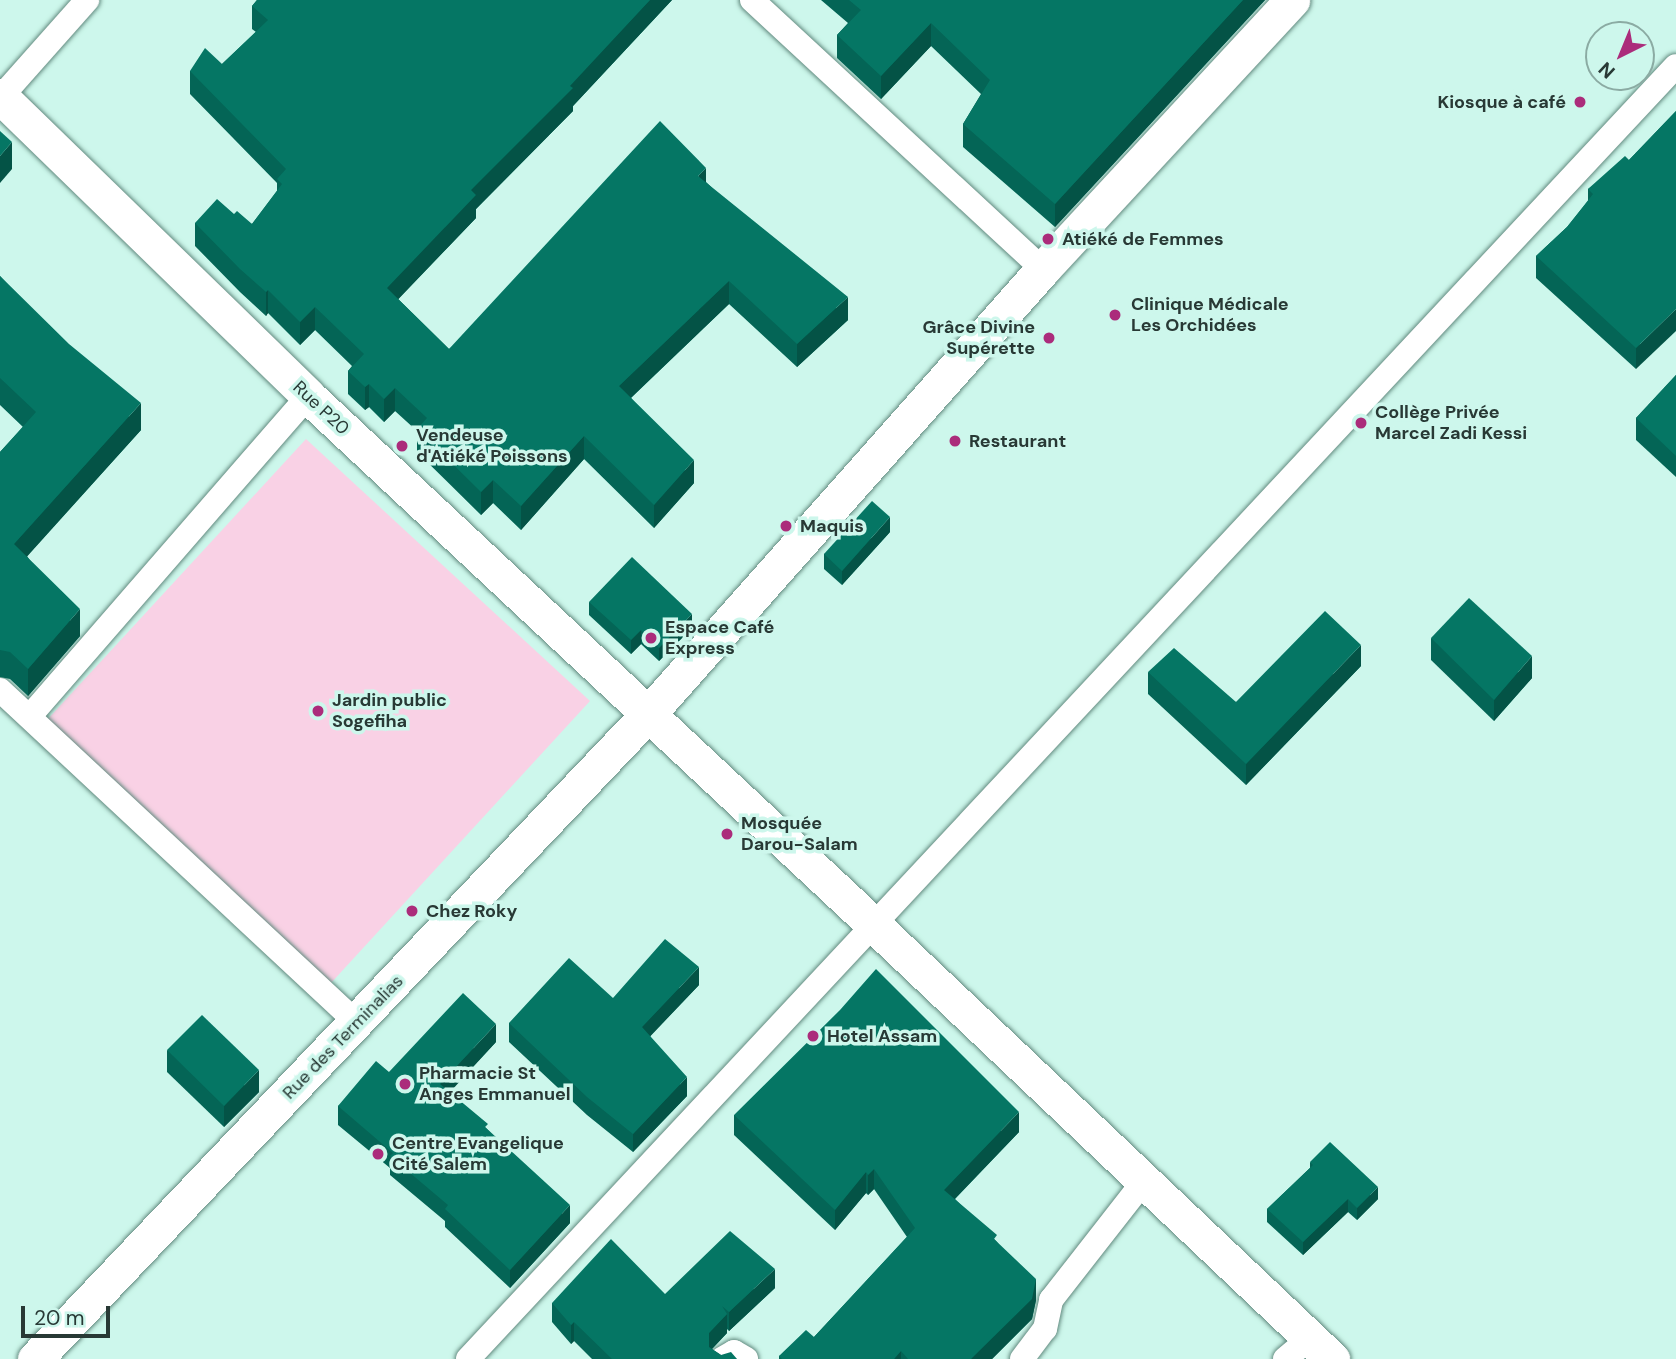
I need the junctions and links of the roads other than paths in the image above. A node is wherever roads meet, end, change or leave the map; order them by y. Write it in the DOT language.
graph roads {
  1 [pos="87,0"];
  2 [pos="752,0"];
  3 [pos="1293,0"];
  4 [pos="1676,66"];
  5 [pos="1,97"];
  6 [pos="1043,269"];
  7 [pos="308,396"];
  8 [pos="0,690"];
  9 [pos="649,713"];
  10 [pos="30,716"];
  11 [pos="875,926"];
  12 [pos="357,1023"];
  13 [pos="1144,1181"];
  14 [pos="1309,1352"];
  15 [pos="35,1359"];
  16 [pos="468,1359"];
  17 [pos="722,1359"];
  18 [pos="746,1359"];
  19 [pos="1022,1359"];
  1 -- 5 [label="street"];
  2 -- 6 [label="street"];
  3 -- 6 [label="street, Rue des Terminalias"];
  4 -- 11 [label="street"];
  5 -- 7 [label="street, Rue P20"];
  6 -- 9 [label="street, Rue des Terminalias"];
  7 -- 9 [label="street, Rue P20"];
  7 -- 10 [label="street"];
  8 -- 10 [label="street"];
  9 -- 11 [label="street, Rue P20"];
  9 -- 12 [label="street, Rue des Terminalias"];
  10 -- 12 [label="street"];
  11 -- 13 [label="street, Rue P20"];
  11 -- 16 [label="street"];
  12 -- 15 [label="street, Rue des Terminalias"];
  13 -- 14 [label="street, Rue P20"];
  13 -- 19 [label="street"];
  17 -- 18 [label="street"];
}
